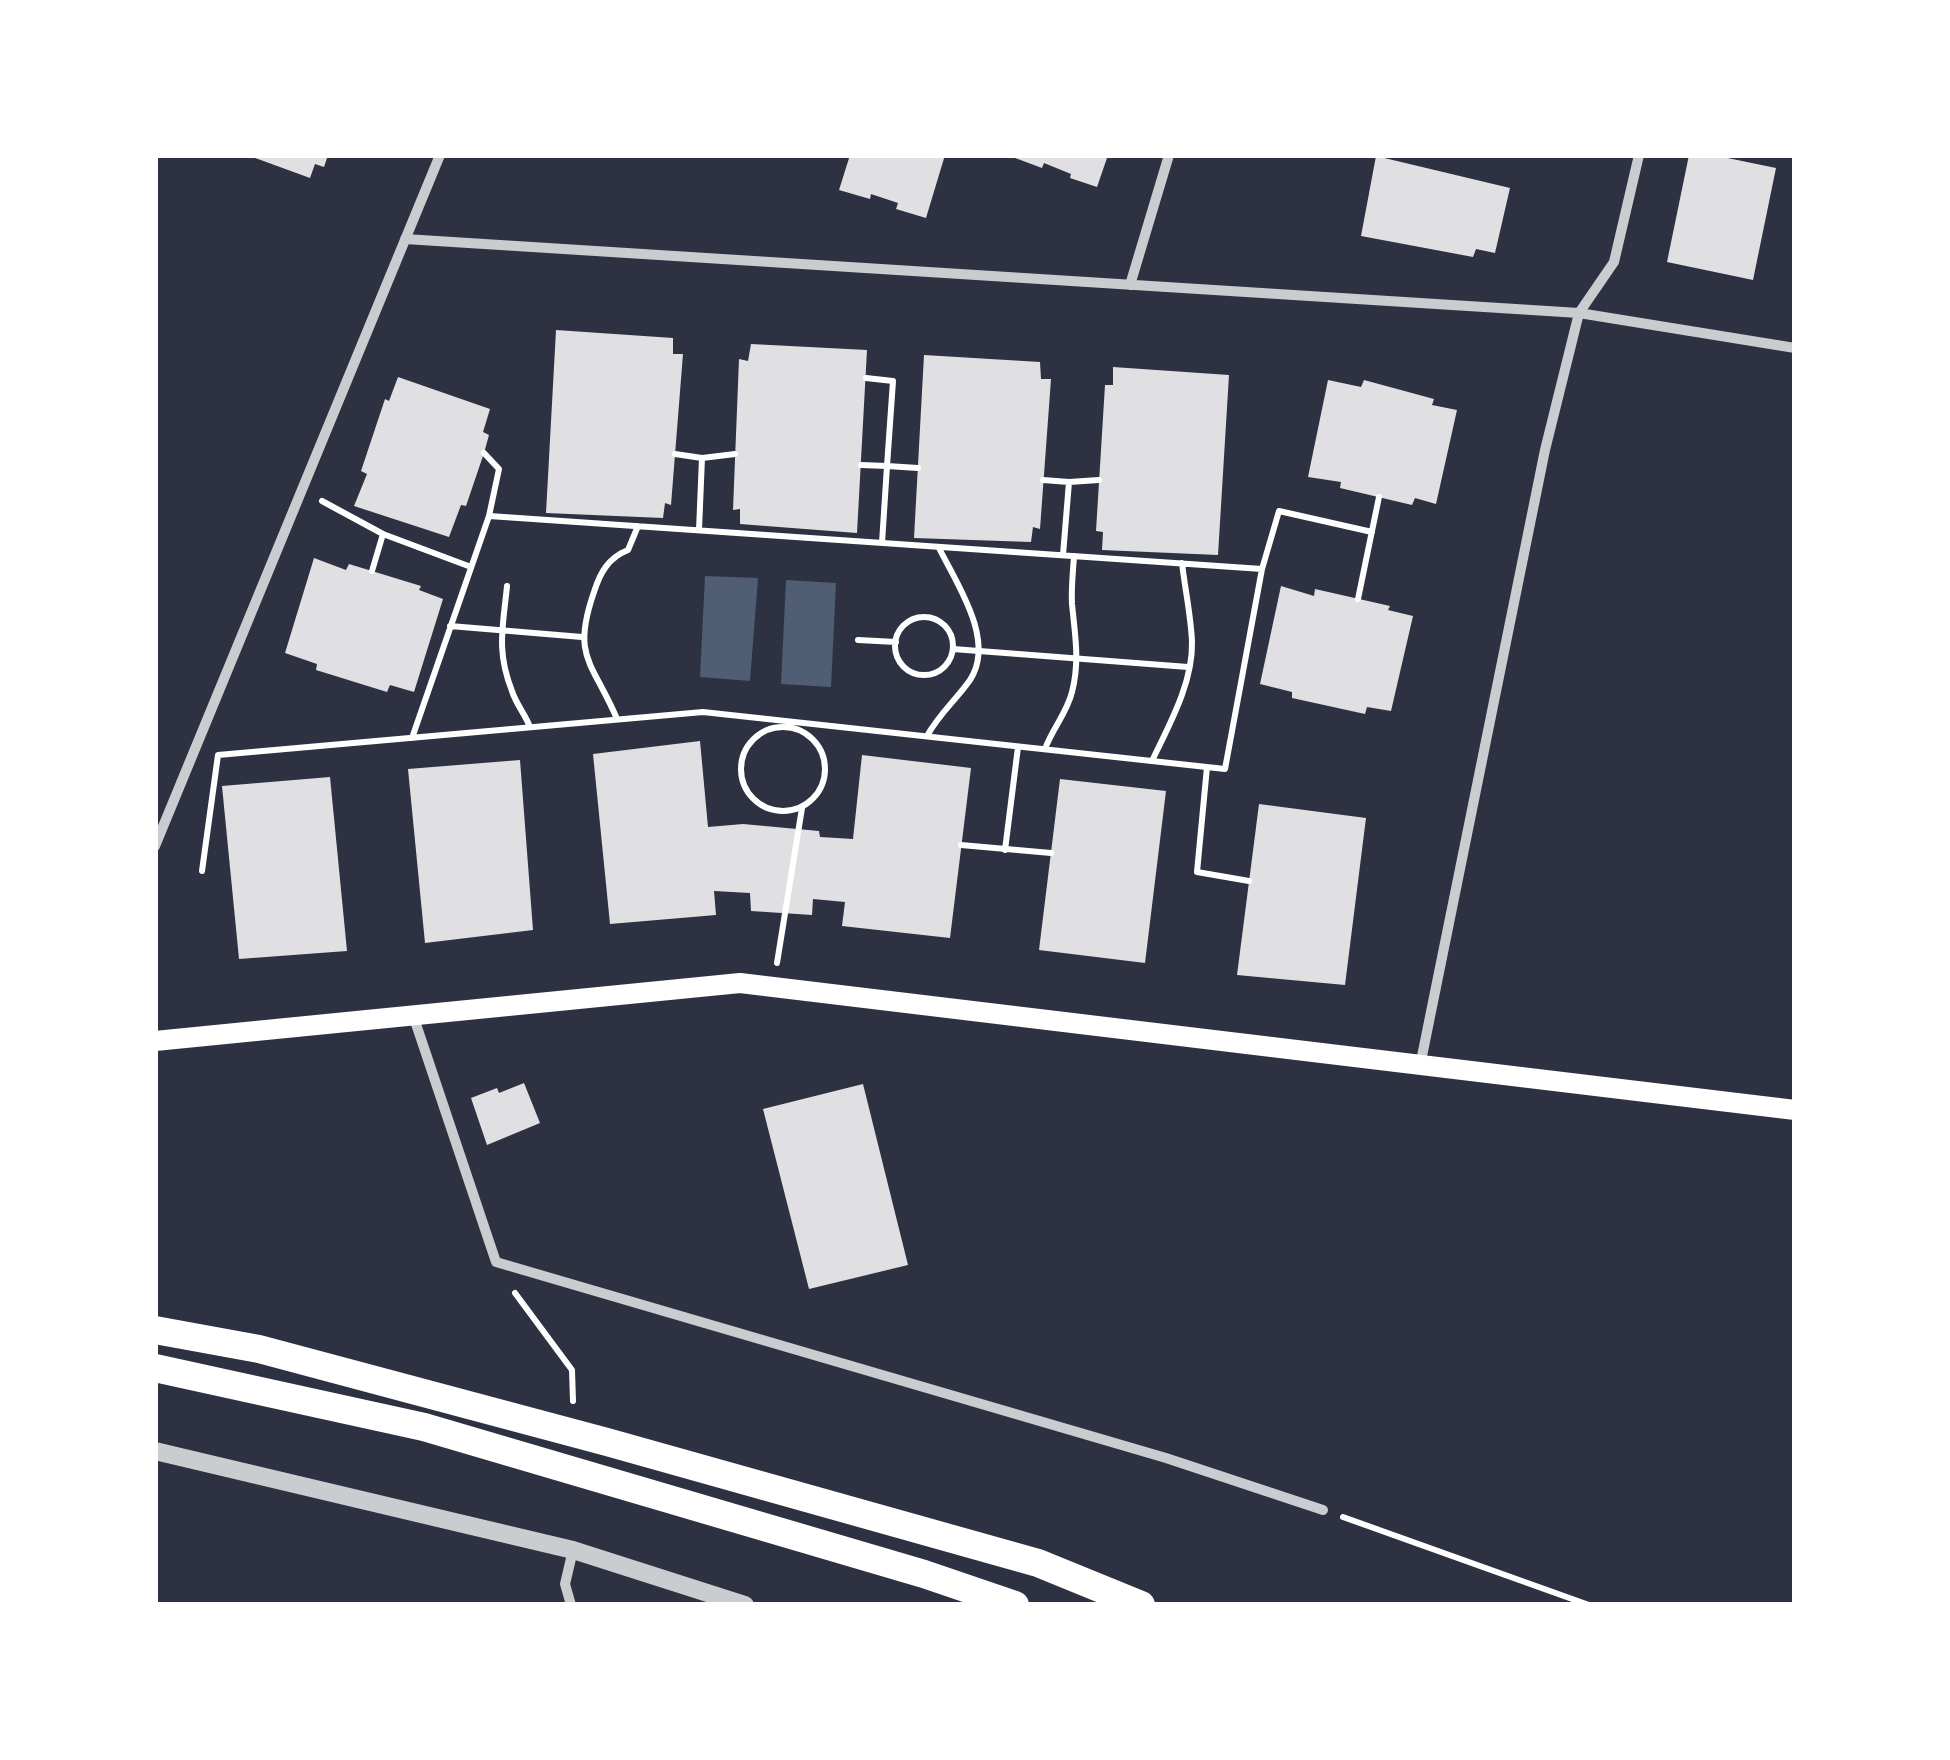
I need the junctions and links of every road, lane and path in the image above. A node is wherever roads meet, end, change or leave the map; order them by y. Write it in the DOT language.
graph roads {
  1 [pos="440,155"];
  2 [pos="1170,155"];
  3 [pos="1639,155"];
  4 [pos="405,239"];
  5 [pos="1130,284"];
  6 [pos="1580,313"];
  7 [pos="1795,348"];
  8 [pos="866,378"];
  9 [pos="484,453"];
  10 [pos="675,454"];
  11 [pos="735,454"];
  12 [pos="702,458"];
  13 [pos="861,464"];
  14 [pos="887,466"];
  15 [pos="918,468"];
  16 [pos="1043,480"];
  17 [pos="1099,480"];
  18 [pos="1069,482"];
  19 [pos="314,497"];
  20 [pos="1379,497"];
  21 [pos="489,516"];
  22 [pos="638,526"];
  23 [pos="700,530"];
  24 [pos="1372,532"];
  25 [pos="383,534"];
  26 [pos="882,543"];
  27 [pos="938,547"];
  28 [pos="1063,555"];
  29 [pos="1074,556"];
  30 [pos="1182,564"];
  31 [pos="471,567"];
  32 [pos="1262,569"];
  33 [pos="372,571"];
  34 [pos="506,586"];
  35 [pos="1358,599"];
  36 [pos="450,626"];
  37 [pos="502,630"];
  38 [pos="582,637"];
  39 [pos="858,640"];
  40 [pos="896,642"];
  41 [pos="953,649"];
  42 [pos="979,652"];
  43 [pos="1077,658"];
  44 [pos="1188,666"];
  45 [pos="617,719"];
  46 [pos="784,724"];
  47 [pos="530,727"];
  48 [pos="927,736"];
  49 [pos="412,738"];
  50 [pos="1018,746"];
  51 [pos="1044,749"];
  52 [pos="1152,761"];
  53 [pos="1208,767"];
  54 [pos="802,807"];
  55 [pos="961,845"];
  56 [pos="155,846"];
  57 [pos="1005,850"];
  58 [pos="1051,853"];
  59 [pos="202,871"];
  60 [pos="1249,881"];
  61 [pos="773,988"];
  62 [pos="414,1018"];
  63 [pos="155,1042"];
  64 [pos="1420,1066"];
  65 [pos="1795,1110"];
  66 [pos="496,1262"];
  67 [pos="155,1330"];
  68 [pos="155,1368"];
  69 [pos="574,1432"];
  70 [pos="155,1451"];
  71 [pos="1323,1510"];
  72 [pos="573,1550"];
  73 [pos="572,1605"];
  74 [pos="745,1605"];
  75 [pos="1015,1605"];
  76 [pos="1141,1605"];
  77 [pos="1589,1605"];
  1 -- 4 [label="street"];
  2 -- 5 [label="street"];
  3 -- 6 [label="street"];
  4 -- 5 [label="street"];
  4 -- 56 [label="street"];
  5 -- 6 [label="street"];
  6 -- 7 [label="street"];
  6 -- 64 [label="street"];
  8 -- 14 [label="path"];
  9 -- 21 [label="path"];
  10 -- 12 [label="path"];
  11 -- 12 [label="path"];
  12 -- 23 [label="path"];
  13 -- 14 [label="path"];
  14 -- 15 [label="path"];
  14 -- 26 [label="path"];
  16 -- 18 [label="path"];
  17 -- 18 [label="path"];
  18 -- 28 [label="path"];
  19 -- 25 [label="path"];
  20 -- 24 [label="path"];
  21 -- 22 [label="path"];
  21 -- 31 [label="path"];
  22 -- 23 [label="path"];
  22 -- 38 [label="path"];
  23 -- 26 [label="path"];
  24 -- 32 [label="path"];
  24 -- 35 [label="path"];
  25 -- 31 [label="path"];
  25 -- 33 [label="path"];
  26 -- 27 [label="path"];
  27 -- 28 [label="path"];
  27 -- 42 [label="path"];
  28 -- 29 [label="path"];
  29 -- 30 [label="path"];
  29 -- 43 [label="path"];
  30 -- 32 [label="path"];
  30 -- 44 [label="path"];
  31 -- 36 [label="path"];
  32 -- 53 [label="path"];
  34 -- 37 [label="path"];
  36 -- 37 [label="path"];
  36 -- 49 [label="path"];
  37 -- 38 [label="path"];
  37 -- 47 [label="path"];
  38 -- 45 [label="path"];
  39 -- 40 [label="path"];
  40 -- 41 [label="path"];
  40 -- 41 [label="path"];
  41 -- 42 [label="path"];
  42 -- 43 [label="path"];
  42 -- 48 [label="path"];
  43 -- 44 [label="path"];
  43 -- 51 [label="path"];
  44 -- 52 [label="path"];
  45 -- 46 [label="path"];
  45 -- 47 [label="path"];
  46 -- 48 [label="path"];
  46 -- 54 [label="path"];
  46 -- 54 [label="path"];
  47 -- 49 [label="path"];
  48 -- 50 [label="path"];
  49 -- 59 [label="path"];
  50 -- 51 [label="path"];
  50 -- 57 [label="path"];
  51 -- 52 [label="path"];
  52 -- 53 [label="path"];
  53 -- 60 [label="path"];
  54 -- 61 [label="path"];
  55 -- 57 [label="path"];
  57 -- 58 [label="path"];
  61 -- 62 [label="main road"];
  61 -- 64 [label="main road"];
  62 -- 63 [label="main road"];
  62 -- 66 [label="street"];
  64 -- 65 [label="main road"];
  66 -- 69 [label="path"];
  66 -- 71 [label="street"];
  67 -- 69 [label="highway"];
  68 -- 75 [label="highway"];
  69 -- 76 [label="highway"];
  70 -- 72 [label="street"];
  71 -- 77 [label="path"];
  72 -- 73 [label="street"];
  72 -- 74 [label="street"];
}
